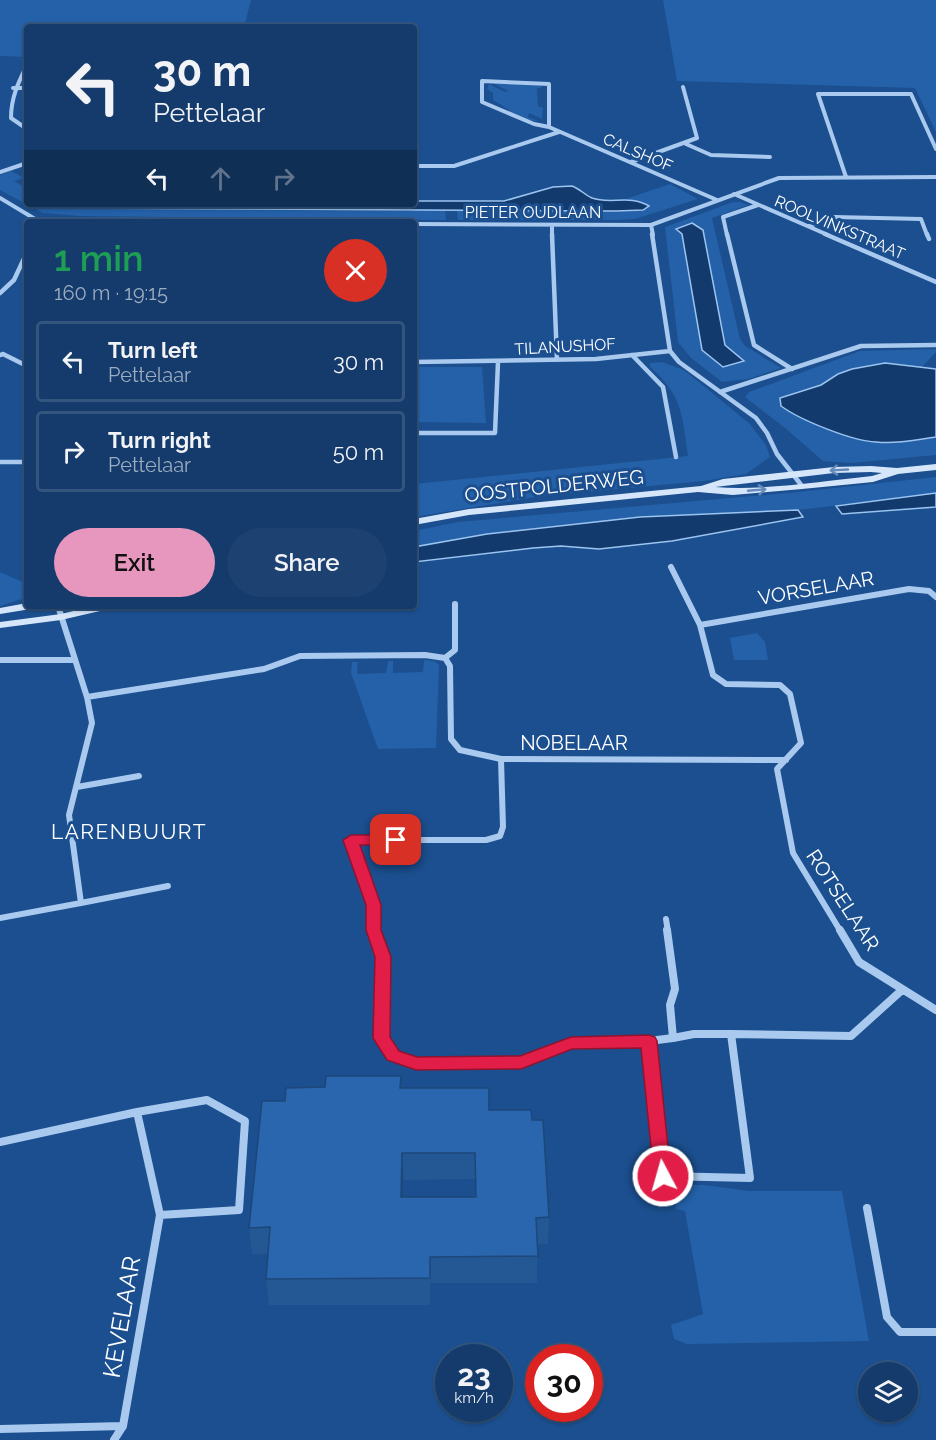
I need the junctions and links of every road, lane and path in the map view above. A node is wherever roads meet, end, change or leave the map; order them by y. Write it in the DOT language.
graph roads {
  1 [pos="24,70"];
  2 [pos="683,87"];
  3 [pos="13,88"];
  4 [pos="24,88"];
  5 [pos="24,127"];
  6 [pos="549,127"];
  7 [pos="560,132"];
  8 [pos="686,144"];
  9 [pos="936,149"];
  10 [pos="770,157"];
  11 [pos="631,162"];
  12 [pos="24,164"];
  13 [pos="417,166"];
  14 [pos="0,172"];
  15 [pos="846,177"];
  16 [pos="936,177"];
  17 [pos="734,194"];
  18 [pos="0,198"];
  19 [pos="718,200"];
  20 [pos="758,205"];
  21 [pos="35,219"];
  22 [pos="417,224"];
  23 [pos="552,225"];
  24 [pos="651,225"];
  25 [pos="809,226"];
  26 [pos="930,239"];
  27 [pos="24,258"];
  28 [pos="936,282"];
  29 [pos="0,292"];
  30 [pos="936,345"];
  31 [pos="670,351"];
  32 [pos="0,355"];
  33 [pos="632,355"];
  34 [pos="557,360"];
  35 [pos="417,362"];
  36 [pos="498,362"];
  37 [pos="24,364"];
  38 [pos="792,369"];
  39 [pos="720,392"];
  40 [pos="417,433"];
  41 [pos="676,457"];
  42 [pos="0,462"];
  43 [pos="24,462"];
  44 [pos="936,468"];
  45 [pos="897,471"];
  46 [pos="792,474"];
  47 [pos="802,486"];
  48 [pos="699,489"];
  49 [pos="417,521"];
  50 [pos="671,567"];
  51 [pos="933,590"];
  52 [pos="936,597"];
  53 [pos="455,604"];
  54 [pos="24,607"];
  55 [pos="79,609"];
  56 [pos="0,610"];
  57 [pos="59,611"];
  58 [pos="0,625"];
  59 [pos="700,625"];
  60 [pos="445,658"];
  61 [pos="0,660"];
  62 [pos="74,660"];
  63 [pos="87,697"];
  64 [pos="501,759"];
  65 [pos="786,760"];
  66 [pos="139,776"];
  67 [pos="77,787"];
  68 [pos="168,886"];
  69 [pos="81,903"];
  70 [pos="0,918"];
  71 [pos="666,919"];
  72 [pos="902,990"];
  73 [pos="936,1010"];
  74 [pos="731,1034"];
  75 [pos="673,1038"];
  76 [pos="649,1041"];
  77 [pos="137,1112"];
  78 [pos="0,1142"];
  79 [pos="867,1208"];
  80 [pos="160,1215"];
  81 [pos="936,1332"];
  82 [pos="123,1426"];
  83 [pos="0,1429"];
  84 [pos="114,1440"];
  1 -- 3 [label="street"];
  2 -- 8 [label="street"];
  3 -- 4 [label="street"];
  3 -- 5 [label="street"];
  6 -- 6 [label="street, CALSHOF"];
  6 -- 7 [label="street, CALSHOF"];
  7 -- 11 [label="street, CALSHOF"];
  7 -- 13 [label="street"];
  8 -- 10 [label="street"];
  8 -- 11 [label="street"];
  9 -- 15 [label="street"];
  11 -- 19 [label="street, CALSHOF"];
  12 -- 14 [label="street"];
  15 -- 16 [label="street"];
  15 -- 17 [label="street"];
  17 -- 19 [label="street"];
  17 -- 20 [label="street, ROOLVINKSTRAAT"];
  18 -- 21 [label="street"];
  19 -- 24 [label="street"];
  20 -- 25 [label="street, ROOLVINKSTRAAT"];
  20 -- 38 [label="street"];
  22 -- 23 [label="street, PIETER OUDLAAN"];
  23 -- 24 [label="street, PIETER OUDLAAN"];
  23 -- 34 [label="street"];
  24 -- 31 [label="street"];
  25 -- 26 [label="street"];
  25 -- 28 [label="street, ROOLVINKSTRAAT"];
  27 -- 29 [label="street"];
  30 -- 38 [label="street"];
  31 -- 33 [label="street, TILANUSHOF"];
  31 -- 39 [label="street"];
  32 -- 37 [label="street"];
  33 -- 34 [label="street, TILANUSHOF"];
  33 -- 41 [label="street, TILANUSHOF"];
  34 -- 36 [label="street, TILANUSHOF"];
  35 -- 36 [label="street, TILANUSHOF"];
  36 -- 40 [label="street, TILANUSHOF"];
  38 -- 39 [label="street"];
  39 -- 46 [label="street"];
  42 -- 43 [label="street"];
  44 -- 45 [label="street, OOSTPOLDERWEG"];
  45 -- 46 [label="street, OOSTPOLDERWEG, one-way"];
  45 -- 47 [label="street, OOSTPOLDERWEG"];
  46 -- 47 [label="street"];
  46 -- 48 [label="street, OOSTPOLDERWEG"];
  48 -- 47 [label="street, OOSTPOLDERWEG, one-way"];
  48 -- 49 [label="street, OOSTPOLDERWEG"];
  50 -- 59 [label="street, ROTSELAAR"];
  51 -- 52 [label="street, VORSELAAR"];
  51 -- 59 [label="street, VORSELAAR"];
  53 -- 60 [label="street"];
  54 -- 56 [label="street"];
  55 -- 57 [label="street"];
  57 -- 58 [label="street"];
  57 -- 62 [label="street"];
  59 -- 65 [label="street, ROTSELAAR"];
  60 -- 63 [label="street"];
  60 -- 64 [label="street, NOBELAAR"];
  61 -- 62 [label="street"];
  62 -- 63 [label="street"];
  63 -- 67 [label="street"];
  64 -- 65 [label="street, NOBELAAR"];
  64 -- 76 [label="street"];
  65 -- 72 [label="street, ROTSELAAR"];
  66 -- 67 [label="street"];
  67 -- 69 [label="street"];
  68 -- 69 [label="street"];
  69 -- 70 [label="street"];
  71 -- 75 [label="street"];
  72 -- 73 [label="street, ROTSELAAR"];
  72 -- 74 [label="street"];
  74 -- 75 [label="street"];
  74 -- 76 [label="street"];
  75 -- 76 [label="street"];
  77 -- 78 [label="street"];
  77 -- 80 [label="street, KEVELAAR"];
  77 -- 80 [label="street"];
  79 -- 81 [label="street"];
  80 -- 82 [label="street, KEVELAAR"];
  82 -- 83 [label="street"];
  82 -- 84 [label="street, KEVELAAR"];
}
